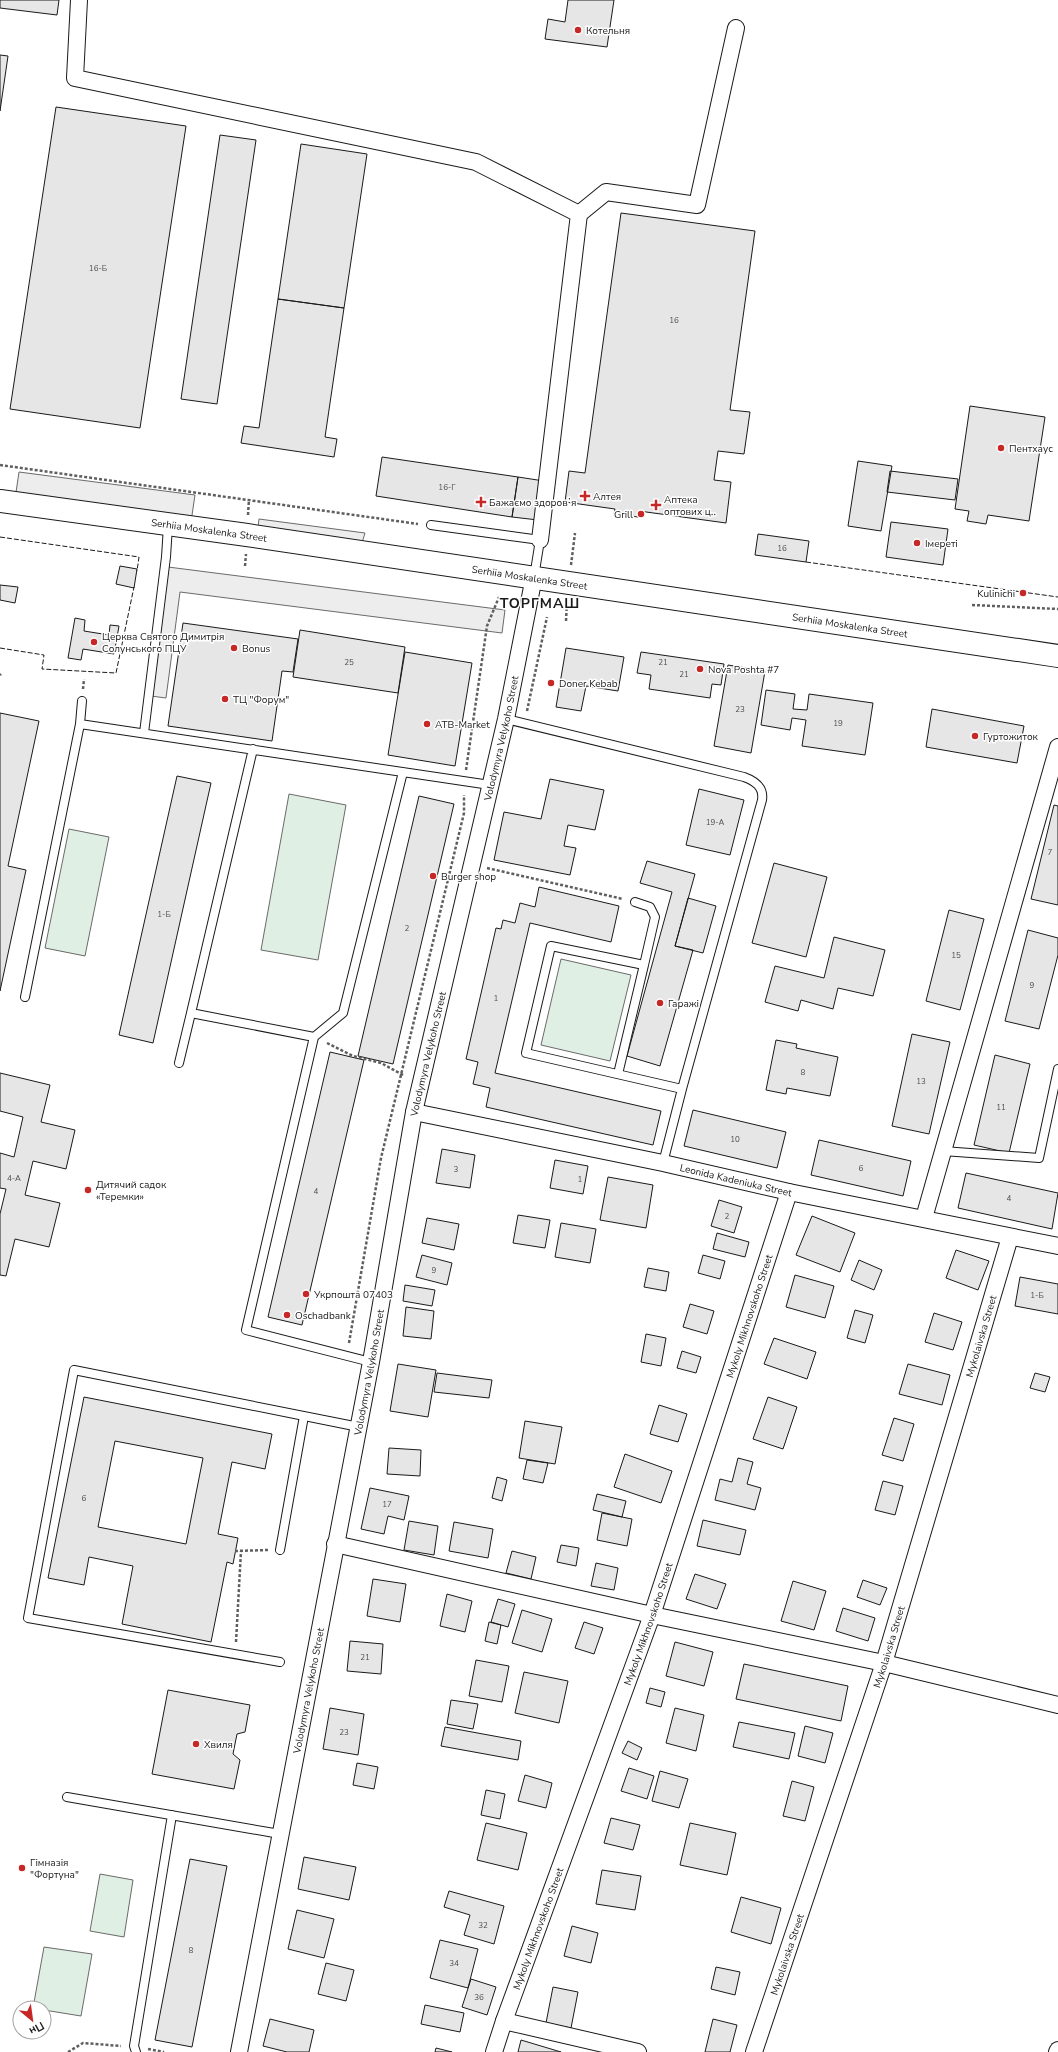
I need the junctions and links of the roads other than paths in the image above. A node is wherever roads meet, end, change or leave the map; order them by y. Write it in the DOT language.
graph roads {
  1 [pos="79,0"];
  2 [pos="736,28"];
  3 [pos="579,214"];
  4 [pos="0,501"];
  5 [pos="168,525"];
  6 [pos="431,525"];
  7 [pos="540,540"];
  8 [pos="534,578"];
  9 [pos="1058,656"];
  10 [pos="82,701"];
  11 [pos="506,719"];
  12 [pos="80,724"];
  13 [pos="144,733"];
  14 [pos="1058,747"];
  15 [pos="253,749"];
  16 [pos="403,772"];
  17 [pos="1053,784"];
  18 [pos="490,785"];
  19 [pos="635,902"];
  20 [pos="644,965"];
  21 [pos="25,997"];
  22 [pos="191,1013"];
  23 [pos="314,1037"];
  24 [pos="179,1062"];
  25 [pos="1058,1069"];
  26 [pos="618,1074"];
  27 [pos="682,1089"];
  28 [pos="414,1112"];
  29 [pos="943,1151"];
  30 [pos="663,1163"];
  31 [pos="789,1192"];
  32 [pos="924,1218"];
  33 [pos="1010,1237"];
  34 [pos="1058,1246"];
  35 [pos="371,1362"];
  36 [pos="304,1416"];
  37 [pos="359,1427"];
  38 [pos="336,1544"];
  39 [pos="280,1550"];
  40 [pos="652,1615"];
  41 [pos="280,1662"];
  42 [pos="884,1663"];
  43 [pos="1058,1705"];
  44 [pos="67,1797"];
  45 [pos="172,1815"];
  46 [pos="280,1834"];
  47 [pos="504,2021"];
  48 [pos="135,2049"];
  49 [pos="239,2052"];
  50 [pos="494,2052"];
  51 [pos="638,2052"];
  52 [pos="754,2052"];
  1 -- 3 [label="street"];
  2 -- 3 [label="street"];
  3 -- 7 [label="street"];
  4 -- 5 [label="main road, Serhiia Moskalenka Street"];
  5 -- 8 [label="main road, Serhiia Moskalenka Street"];
  5 -- 13 [label="lane"];
  6 -- 7 [label="lane"];
  7 -- 8 [label="lane"];
  8 -- 9 [label="main road, Serhiia Moskalenka Street"];
  8 -- 11 [label="street, Volodymyra Velykoho Street"];
  10 -- 12 [label="lane"];
  11 -- 18 [label="street, Volodymyra Velykoho Street"];
  11 -- 27 [label="lane"];
  12 -- 13 [label="lane"];
  12 -- 21 [label="lane"];
  13 -- 15 [label="lane"];
  14 -- 17 [label="street"];
  15 -- 16 [label="lane"];
  15 -- 22 [label="lane"];
  16 -- 18 [label="lane"];
  16 -- 23 [label="lane"];
  17 -- 29 [label="street"];
  18 -- 28 [label="street, Volodymyra Velykoho Street"];
  19 -- 20 [label="lane"];
  20 -- 26 [label="lane"];
  20 -- 26 [label="lane"];
  22 -- 23 [label="lane"];
  22 -- 24 [label="lane"];
  23 -- 35 [label="lane"];
  25 -- 29 [label="lane"];
  26 -- 27 [label="lane"];
  27 -- 30 [label="lane"];
  28 -- 30 [label="street, Leonida Kadeniuka Street"];
  28 -- 35 [label="street, Volodymyra Velykoho Street"];
  29 -- 32 [label="street"];
  30 -- 31 [label="street, Leonida Kadeniuka Street"];
  31 -- 32 [label="street, Leonida Kadeniuka Street"];
  31 -- 40 [label="street, Mykoly Mikhnovskoho Street"];
  32 -- 33 [label="street, Leonida Kadeniuka Street"];
  33 -- 34 [label="street, Leonida Kadeniuka Street"];
  33 -- 42 [label="street, Mykolaivska Street"];
  35 -- 37 [label="street, Volodymyra Velykoho Street"];
  36 -- 37 [label="lane"];
  36 -- 39 [label="lane"];
  36 -- 41 [label="lane"];
  37 -- 38 [label="street, Volodymyra Velykoho Street"];
  38 -- 40 [label="street"];
  38 -- 46 [label="street, Volodymyra Velykoho Street"];
  40 -- 42 [label="street"];
  40 -- 47 [label="street, Mykoly Mikhnovskoho Street"];
  42 -- 43 [label="street"];
  42 -- 52 [label="street, Mykolaivska Street"];
  44 -- 45 [label="lane"];
  45 -- 46 [label="lane"];
  45 -- 48 [label="lane"];
  46 -- 49 [label="street, Volodymyra Velykoho Street"];
  47 -- 50 [label="street, Mykoly Mikhnovskoho Street"];
  47 -- 51 [label="street"];
}
